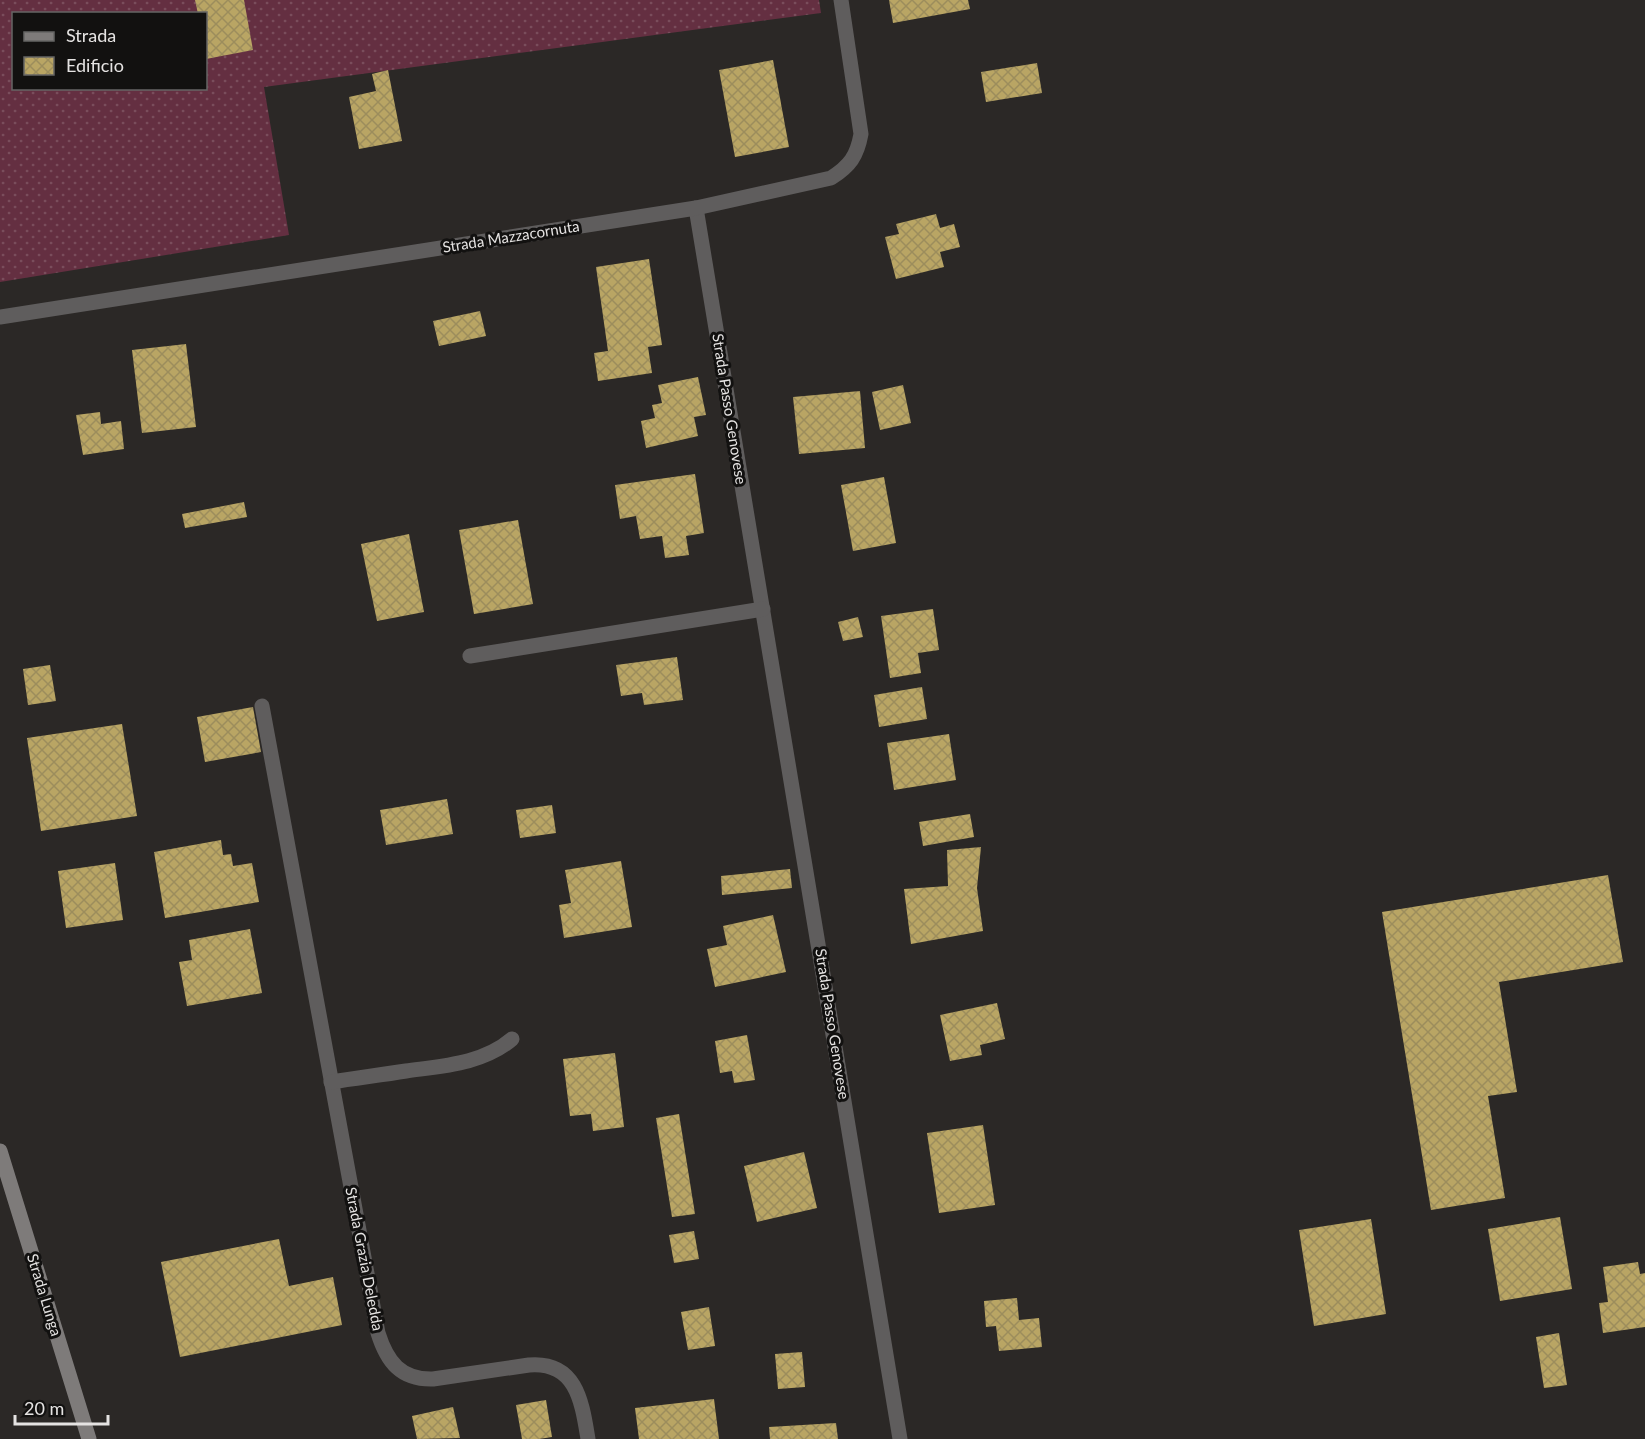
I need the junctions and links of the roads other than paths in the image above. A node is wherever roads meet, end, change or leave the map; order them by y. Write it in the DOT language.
graph roads {
  1 [pos="840,0"];
  2 [pos="696,208"];
  3 [pos="0,317"];
  4 [pos="763,609"];
  5 [pos="470,656"];
  6 [pos="262,706"];
  7 [pos="512,1039"];
  8 [pos="332,1082"];
  9 [pos="0,1151"];
  10 [pos="89,1439"];
  11 [pos="588,1439"];
  12 [pos="900,1439"];
  1 -- 2 [label="street, Strada Mazzacornuta"];
  2 -- 3 [label="street, Strada Mazzacornuta"];
  2 -- 4 [label="street, Strada Passo Genovese"];
  4 -- 5 [label="street"];
  4 -- 12 [label="street, Strada Passo Genovese"];
  6 -- 8 [label="street, Strada Grazia Deledda"];
  7 -- 8 [label="street"];
  8 -- 11 [label="street, Strada Grazia Deledda"];
  9 -- 10 [label="street, Strada Lunga"];
}
